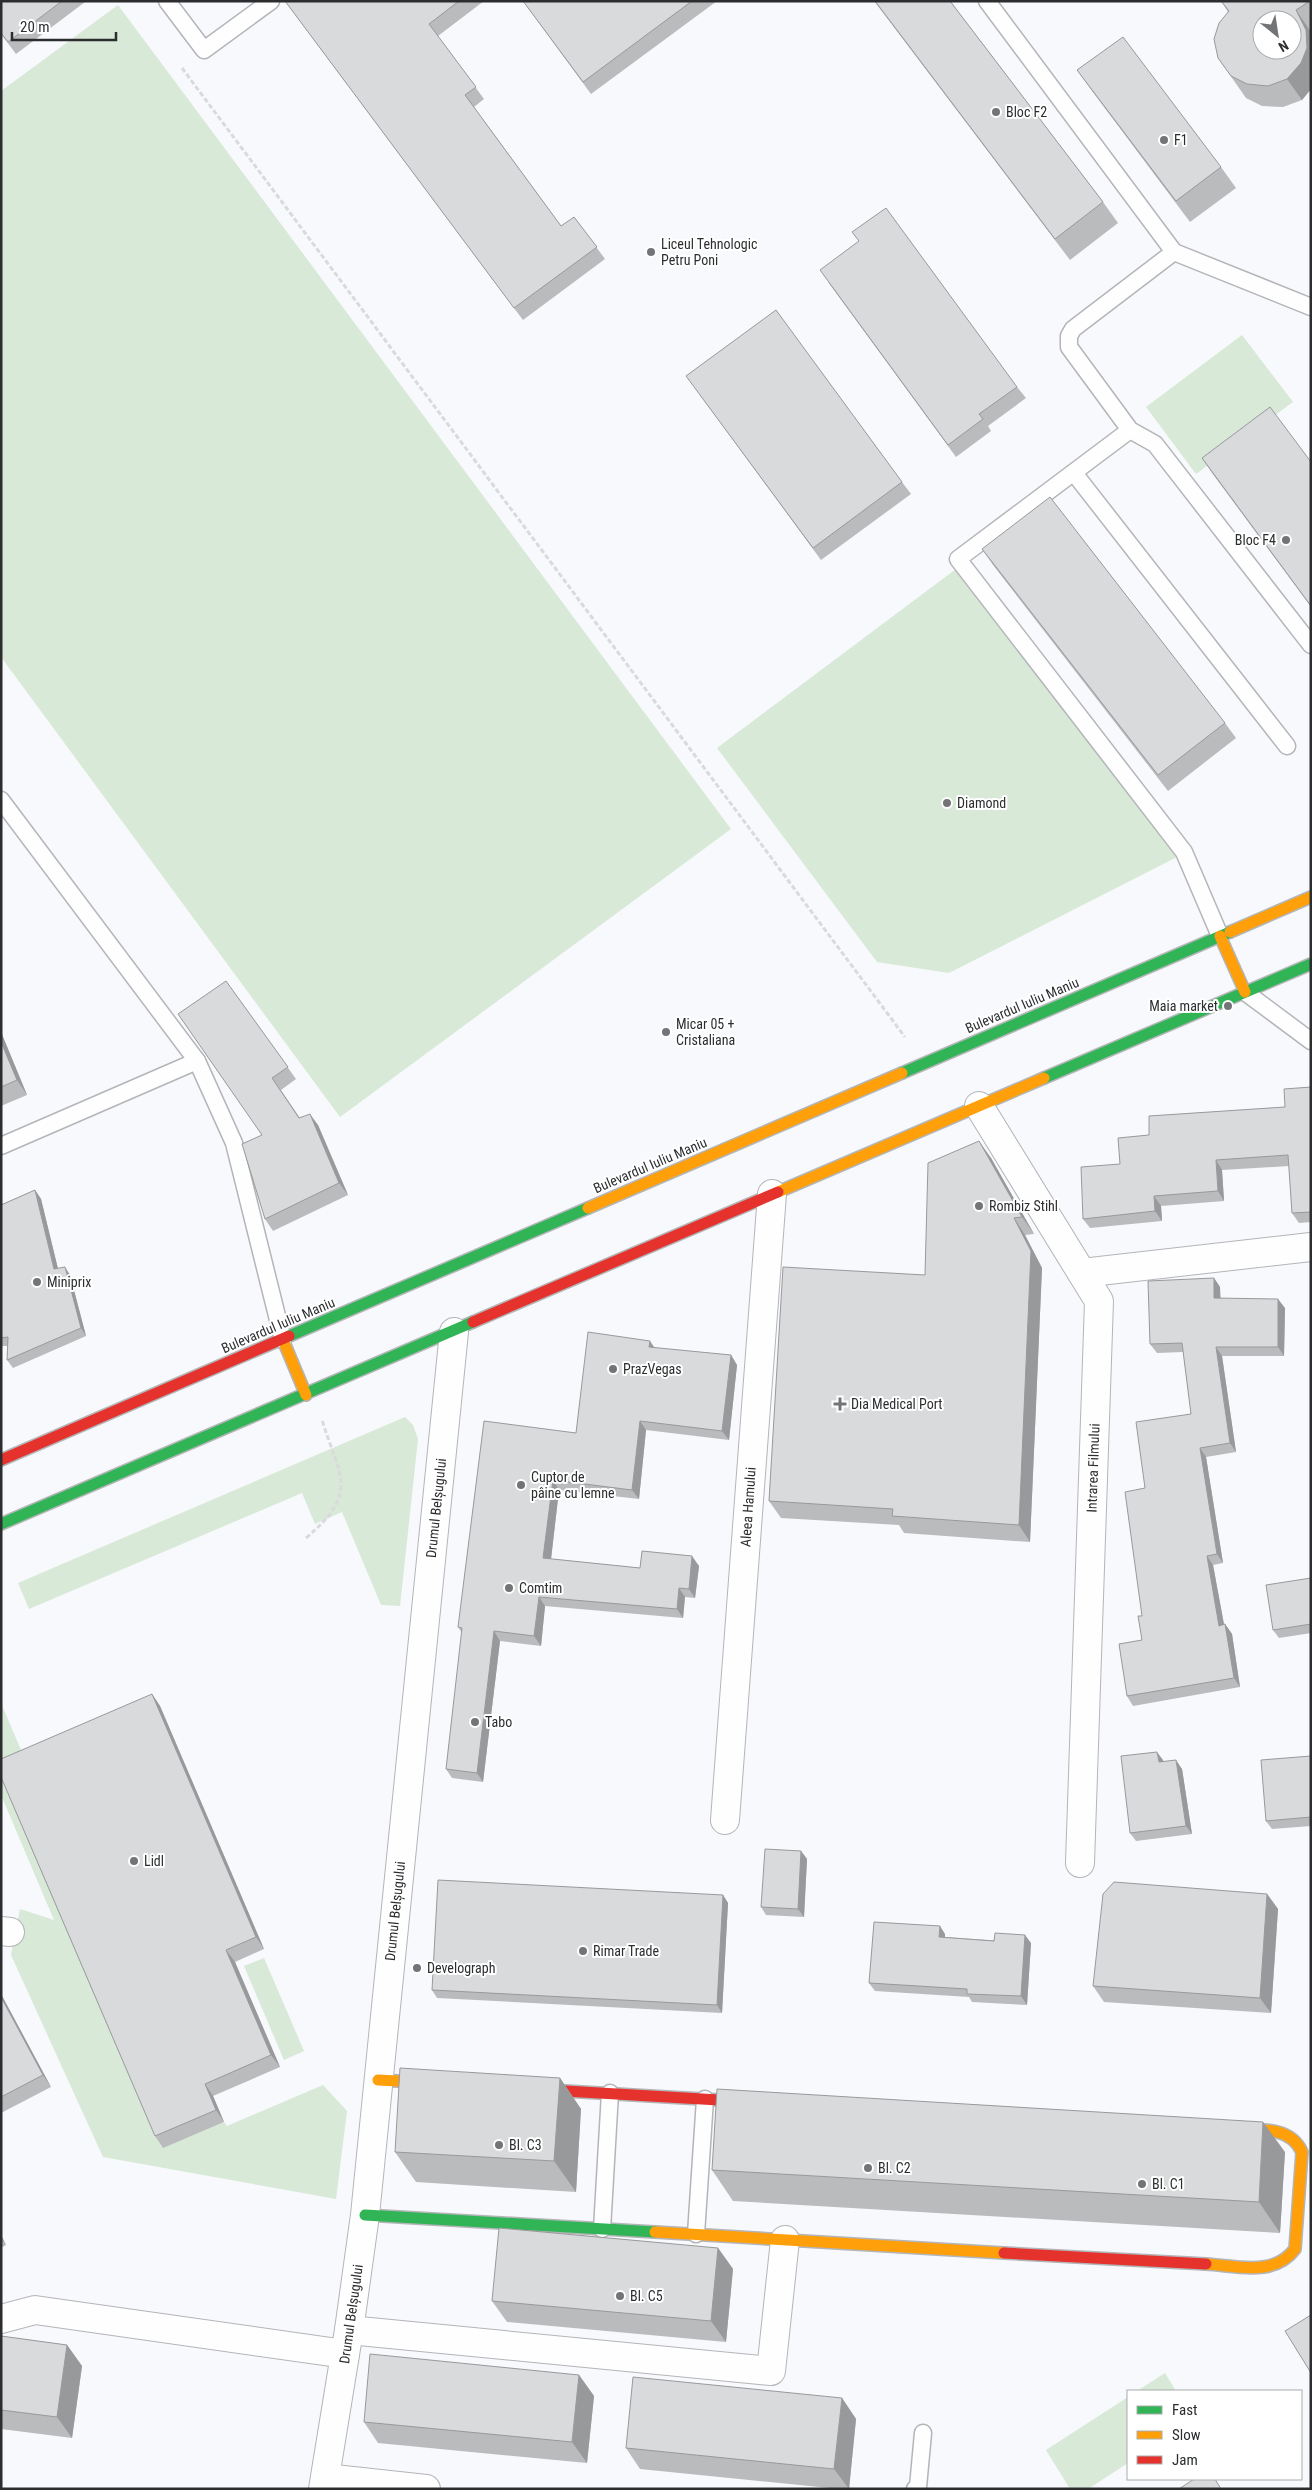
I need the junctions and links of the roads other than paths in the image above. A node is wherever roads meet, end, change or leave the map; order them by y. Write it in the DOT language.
graph roads {
  1 [pos="167,1"];
  2 [pos="271,1"];
  3 [pos="987,1"];
  4 [pos="1174,252"];
  5 [pos="1311,307"];
  6 [pos="1130,430"];
  7 [pos="1074,473"];
  8 [pos="1311,645"];
  9 [pos="1287,746"];
  10 [pos="1,800"];
  11 [pos="1311,897"];
  12 [pos="1220,936"];
  13 [pos="1311,964"];
  14 [pos="1245,992"];
  15 [pos="1311,1041"];
  16 [pos="197,1061"];
  17 [pos="979,1106"];
  18 [pos="1,1146"];
  19 [pos="772,1194"];
  20 [pos="1311,1246"];
  21 [pos="1082,1273"];
  22 [pos="454,1332"];
  23 [pos="283,1340"];
  24 [pos="310,1393"];
  25 [pos="1,1460"];
  26 [pos="1,1524"];
  27 [pos="724,1820"];
  28 [pos="1080,1863"];
  29 [pos="378,2080"];
  30 [pos="446,2084"];
  31 [pos="523,2088"];
  32 [pos="610,2094"];
  33 [pos="705,2099"];
  34 [pos="764,2102"];
  35 [pos="1217,2129"];
  36 [pos="365,2215"];
  37 [pos="602,2229"];
  38 [pos="696,2234"];
  39 [pos="785,2240"];
  40 [pos="1,2319"];
  41 [pos="347,2342"];
  42 [pos="923,2433"];
  43 [pos="324,2484"];
  44 [pos="426,2489"];
  45 [pos="915,2489"];
  1 -- 2 [label="lane"];
  3 -- 4 [label="lane"];
  4 -- 5 [label="lane"];
  4 -- 6 [label="lane"];
  6 -- 7 [label="lane"];
  6 -- 8 [label="lane"];
  7 -- 9 [label="lane"];
  7 -- 12 [label="lane"];
  10 -- 16 [label="lane"];
  11 -- 12 [label="main road, Bulevardul Iuliu Maniu"];
  12 -- 14 [label="main road"];
  12 -- 23 [label="main road, Bulevardul Iuliu Maniu"];
  13 -- 14 [label="main road"];
  14 -- 15 [label="lane"];
  14 -- 17 [label="main road"];
  16 -- 18 [label="lane"];
  16 -- 23 [label="lane"];
  17 -- 19 [label="main road"];
  17 -- 21 [label="street, Intrarea Filmului"];
  19 -- 22 [label="main road"];
  19 -- 27 [label="street, Aleea Hamului"];
  20 -- 21 [label="street"];
  21 -- 28 [label="street, Intrarea Filmului"];
  22 -- 24 [label="main road"];
  22 -- 29 [label="street, Drumul Belșugului"];
  23 -- 24 [label="main road"];
  23 -- 25 [label="main road, Bulevardul Iuliu Maniu"];
  24 -- 26 [label="main road"];
  29 -- 30 [label="main road"];
  29 -- 36 [label="street, Drumul Belșugului"];
  31 -- 32 [label="main road"];
  32 -- 33 [label="main road"];
  32 -- 37 [label="lane"];
  33 -- 34 [label="main road"];
  33 -- 38 [label="lane"];
  35 -- 39 [label="main road"];
  36 -- 37 [label="main road"];
  36 -- 41 [label="street, Drumul Belșugului"];
  37 -- 38 [label="main road"];
  38 -- 39 [label="main road"];
  39 -- 41 [label="street"];
  40 -- 41 [label="street"];
  41 -- 43 [label="street, Drumul Belșugului"];
  42 -- 45 [label="lane"];
  43 -- 44 [label="street"];
}
